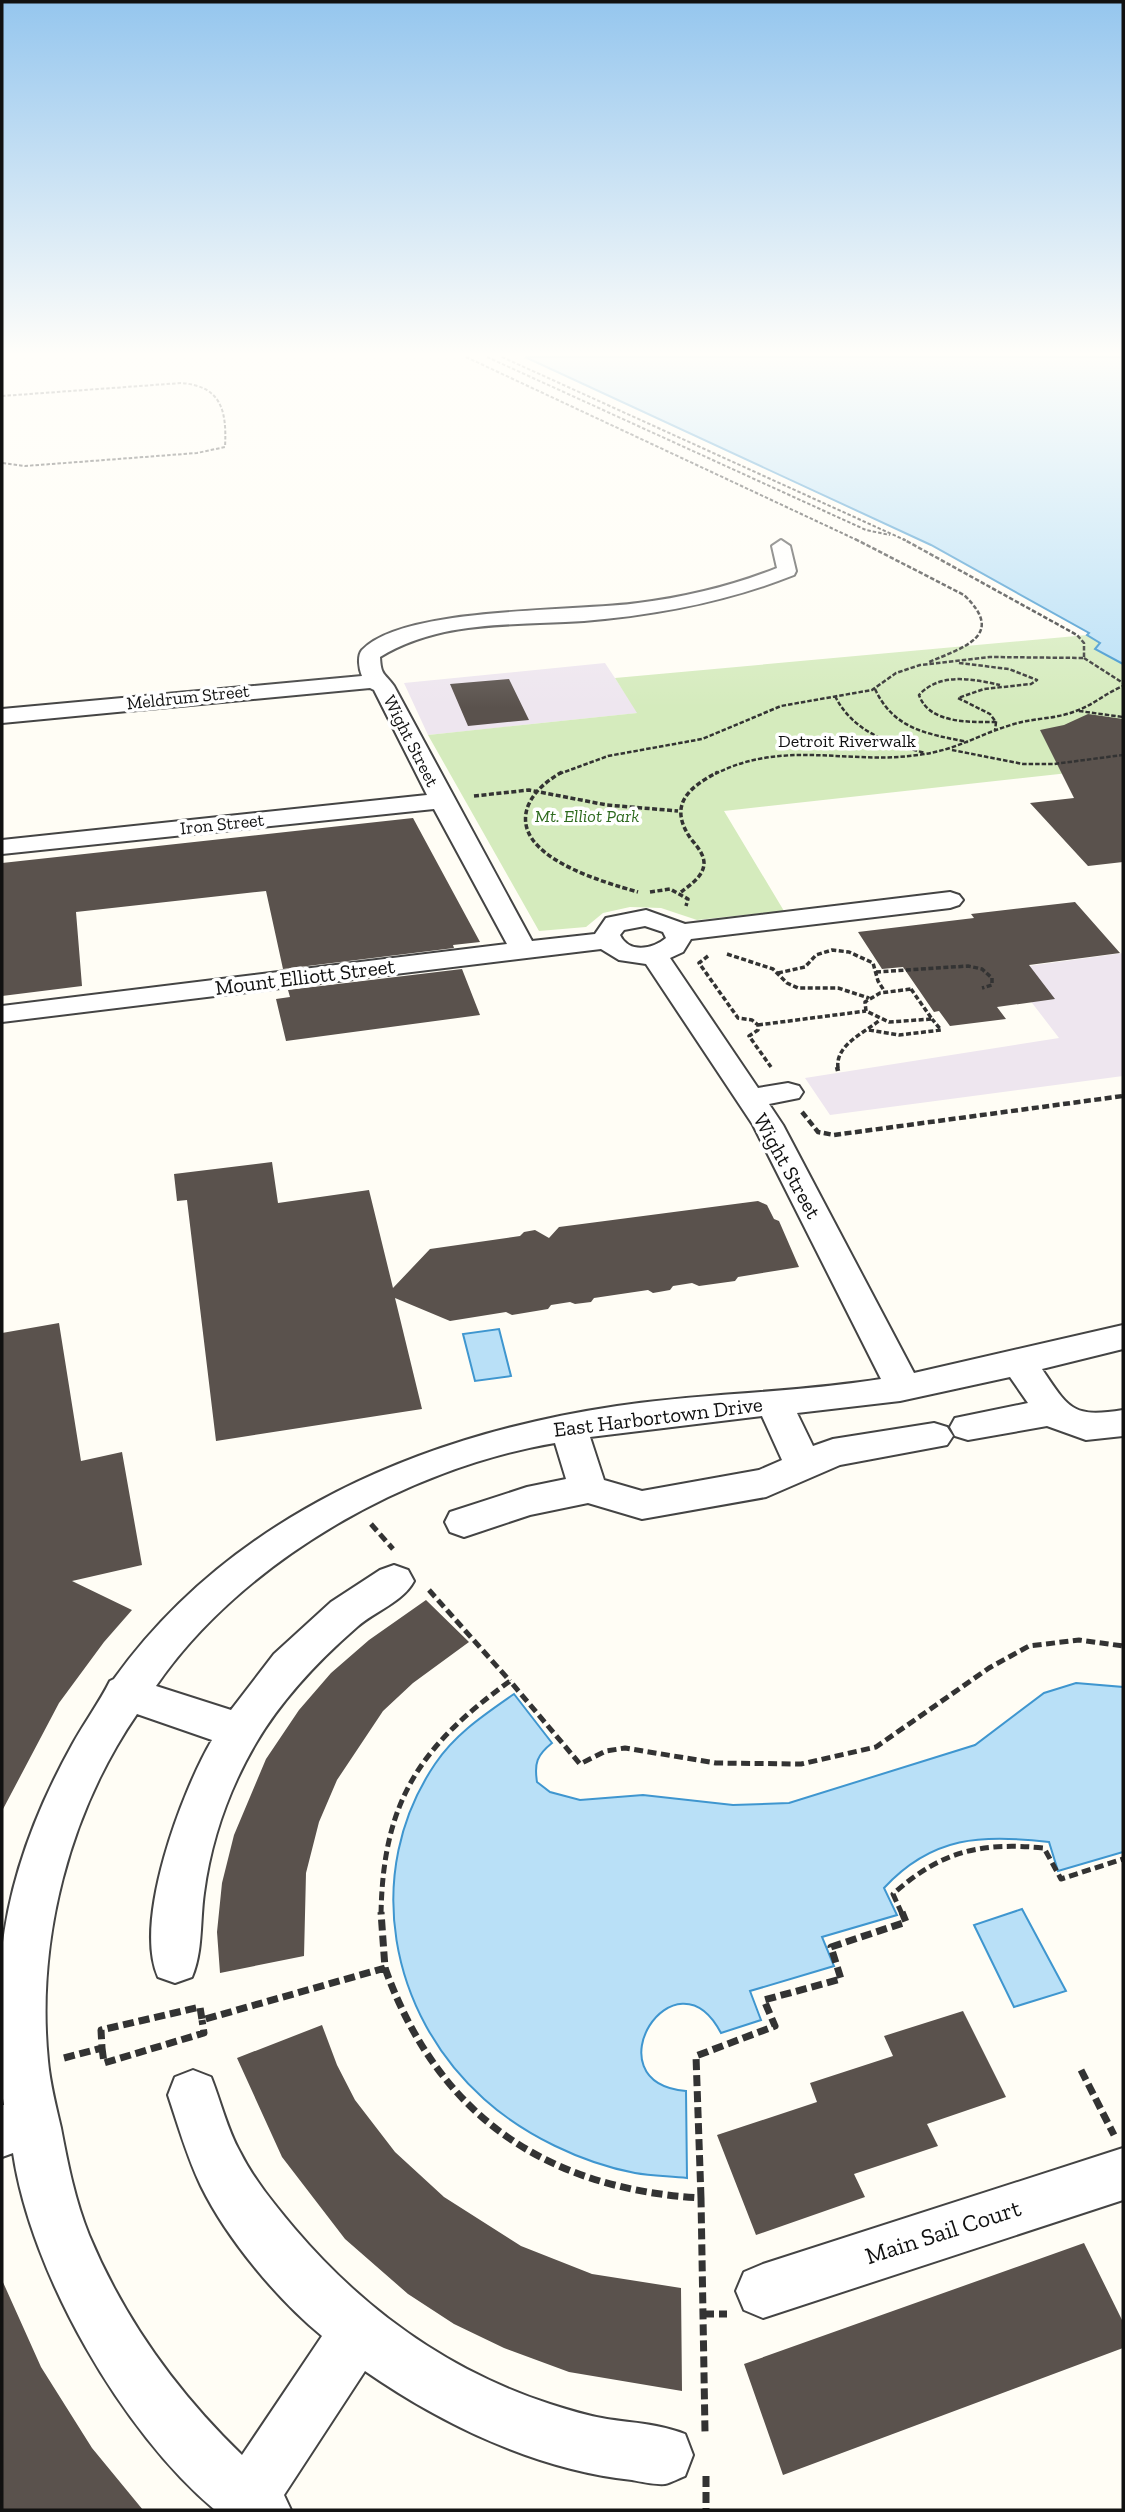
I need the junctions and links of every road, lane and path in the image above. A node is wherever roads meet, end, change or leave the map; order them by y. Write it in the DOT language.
graph roads {
  1 [pos="719,474"];
  2 [pos="744,474"];
  3 [pos="760,474"];
  4 [pos="901,538"];
  5 [pos="781,546"];
  6 [pos="1084,658"];
  7 [pos="947,662"];
  8 [pos="920,665"];
  9 [pos="374,681"];
  10 [pos="1123,685"];
  11 [pos="1003,686"];
  12 [pos="875,689"];
  13 [pos="835,696"];
  14 [pos="1078,711"];
  15 [pos="2,716"];
  16 [pos="1123,717"];
  17 [pos="996,722"];
  18 [pos="995,732"];
  19 [pos="971,743"];
  20 [pos="951,749"];
  21 [pos="929,754"];
  22 [pos="1123,755"];
  23 [pos="536,792"];
  24 [pos="453,799"];
  25 [pos="678,811"];
  26 [pos="2,847"];
  27 [pos="681,892"];
  28 [pos="950,900"];
  29 [pos="680,921"];
  30 [pos="608,940"];
  31 [pos="524,951"];
  32 [pos="713,951"];
  33 [pos="720,952"];
  34 [pos="654,955"];
  35 [pos="920,964"];
  36 [pos="924,969"];
  37 [pos="876,972"];
  38 [pos="778,973"];
  39 [pos="982,988"];
  40 [pos="886,992"];
  41 [pos="869,998"];
  42 [pos="922,1004"];
  43 [pos="929,1004"];
  44 [pos="866,1011"];
  45 [pos="2,1014"];
  46 [pos="932,1019"];
  47 [pos="880,1020"];
  48 [pos="758,1025"];
  49 [pos="869,1030"];
  50 [pos="838,1071"];
  51 [pos="788,1092"];
  52 [pos="1123,1097"];
  53 [pos="750,1098"];
  54 [pos="1123,1337"];
  55 [pos="1019,1362"];
  56 [pos="904,1387"];
  57 [pos="774,1402"];
  58 [pos="1052,1412"];
  59 [pos="1123,1423"];
  60 [pos="568,1427"];
  61 [pos="804,1466"];
  62 [pos="587,1489"];
  63 [pos="464,1522"];
  64 [pos="394,1581"];
  65 [pos="1123,1646"];
  66 [pos="124,1693"];
  67 [pos="239,1731"];
  68 [pos="1123,1859"];
  69 [pos="175,1961"];
  70 [pos="385,1968"];
  71 [pos="11,2015"];
  72 [pos="202,2020"];
  73 [pos="102,2048"];
  74 [pos="23,2068"];
  75 [pos="1081,2070"];
  76 [pos="193,2095"];
  77 [pos="17,2126"];
  78 [pos="1120,2158"];
  79 [pos="701,2198"];
  80 [pos="763,2291"];
  81 [pos="357,2333"];
  82 [pos="692,2457"];
  83 [pos="254,2505"];
  84 [pos="706,2510"];
  1 -- 8 [label="path"];
  2 -- 4 [label="path"];
  3 -- 4 [label="path"];
  4 -- 6 [label="path"];
  5 -- 9 [label="street"];
  6 -- 7 [label="path"];
  6 -- 10 [label="path, Detroit Riverwalk"];
  7 -- 8 [label="path"];
  7 -- 11 [label="path"];
  8 -- 12 [label="path"];
  9 -- 15 [label="street, Meldrum Street"];
  9 -- 24 [label="street, Wight Street"];
  10 -- 14 [label="path, Detroit Riverwalk"];
  11 -- 17 [label="path"];
  11 -- 17 [label="path"];
  12 -- 13 [label="path"];
  12 -- 19 [label="path"];
  13 -- 21 [label="path"];
  13 -- 23 [label="path"];
  14 -- 16 [label="path"];
  14 -- 18 [label="path, Detroit Riverwalk"];
  17 -- 18 [label="path"];
  18 -- 19 [label="path, Detroit Riverwalk"];
  19 -- 20 [label="path, Detroit Riverwalk"];
  20 -- 21 [label="path, Detroit Riverwalk"];
  20 -- 22 [label="path"];
  21 -- 25 [label="path, Detroit Riverwalk"];
  23 -- 24 [label="path"];
  23 -- 25 [label="path"];
  23 -- 27 [label="path"];
  24 -- 26 [label="street, Iron Street"];
  24 -- 31 [label="street, Wight Street"];
  25 -- 27 [label="path"];
  27 -- 29 [label="path"];
  28 -- 29 [label="street"];
  29 -- 30 [label="street"];
  29 -- 34 [label="street"];
  30 -- 31 [label="street, Mount Elliott Street"];
  30 -- 34 [label="street"];
  31 -- 45 [label="street, Mount Elliott Street"];
  32 -- 48 [label="path"];
  33 -- 38 [label="path"];
  34 -- 53 [label="street, Wight Street"];
  35 -- 36 [label="path"];
  36 -- 37 [label="path"];
  36 -- 39 [label="path"];
  37 -- 38 [label="path"];
  37 -- 40 [label="path"];
  38 -- 41 [label="path"];
  40 -- 41 [label="path"];
  40 -- 42 [label="path"];
  41 -- 44 [label="path"];
  42 -- 43 [label="path"];
  42 -- 46 [label="path"];
  44 -- 47 [label="path"];
  44 -- 48 [label="path"];
  46 -- 47 [label="path"];
  46 -- 49 [label="path"];
  47 -- 49 [label="path"];
  48 -- 51 [label="path"];
  49 -- 50 [label="path"];
  51 -- 52 [label="path"];
  51 -- 53 [label="street"];
  53 -- 56 [label="street, Wight Street"];
  54 -- 55 [label="street, East Harbortown Drive"];
  55 -- 56 [label="street, East Harbortown Drive"];
  55 -- 58 [label="street"];
  56 -- 57 [label="street, East Harbortown Drive"];
  57 -- 60 [label="street, East Harbortown Drive"];
  57 -- 61 [label="street"];
  58 -- 59 [label="street"];
  58 -- 61 [label="street"];
  60 -- 62 [label="street"];
  60 -- 66 [label="street, East Harbortown Drive"];
  61 -- 62 [label="street"];
  62 -- 63 [label="street"];
  64 -- 67 [label="street"];
  65 -- 70 [label="path"];
  66 -- 67 [label="street"];
  66 -- 71 [label="street, East Harbortown Drive"];
  67 -- 69 [label="street"];
  68 -- 79 [label="path"];
  70 -- 72 [label="path"];
  70 -- 79 [label="path"];
  71 -- 74 [label="street, East Harbortown Drive"];
  72 -- 73 [label="path"];
  72 -- 73 [label="path"];
  73 -- 74 [label="path"];
  74 -- 77 [label="street, East Harbortown Drive"];
  75 -- 78 [label="path"];
  76 -- 81 [label="street"];
  77 -- 83 [label="street, East Harbortown Drive"];
  78 -- 80 [label="street, Main Sail Court"];
  79 -- 82 [label="path"];
  81 -- 82 [label="street"];
  81 -- 83 [label="street"];
  82 -- 84 [label="path"];
}
